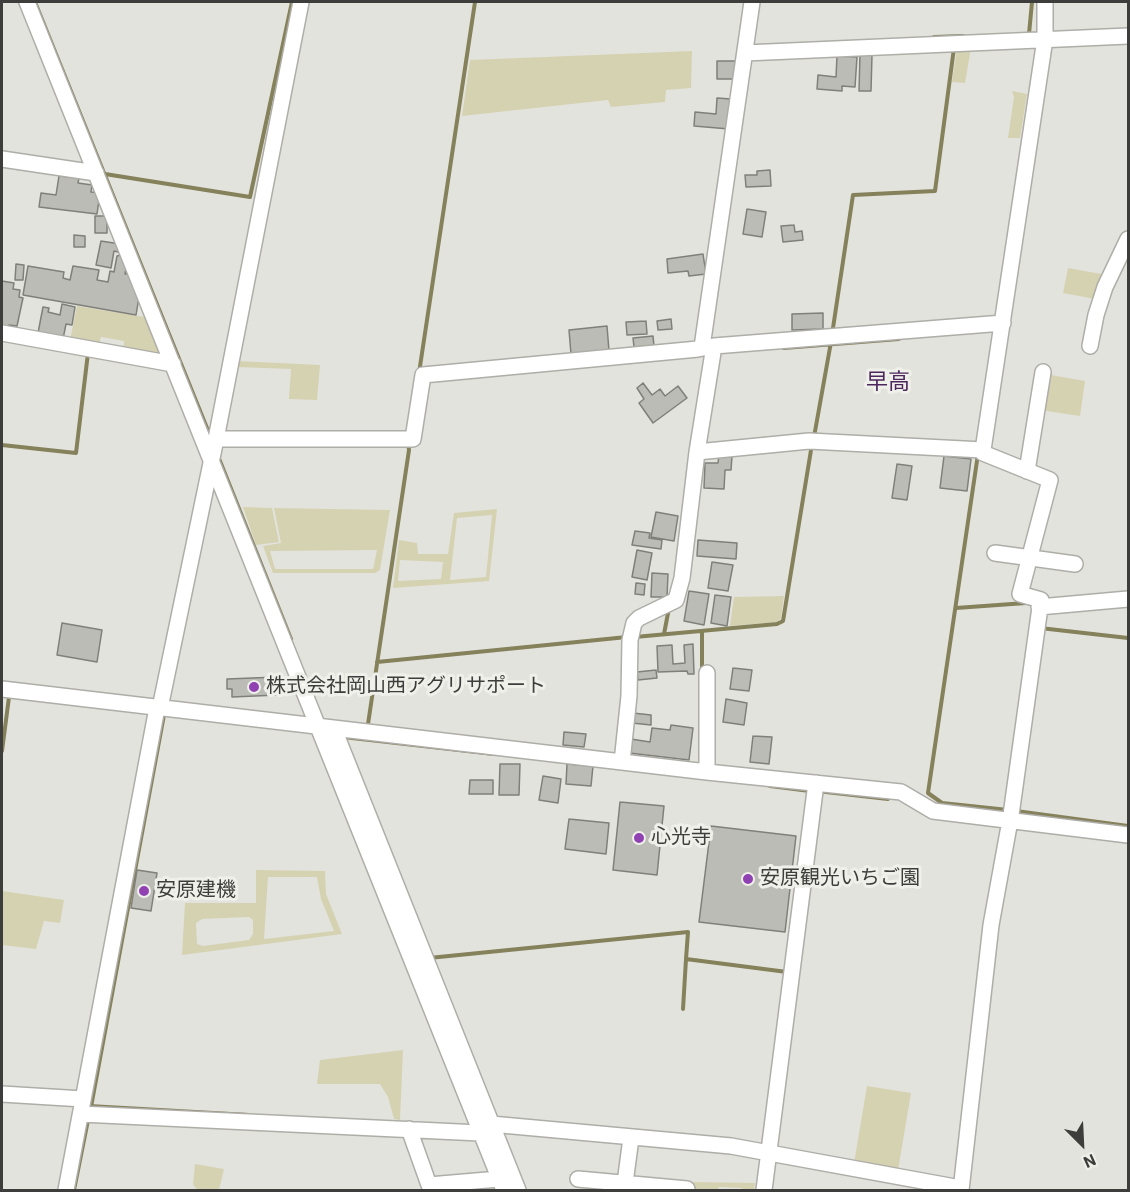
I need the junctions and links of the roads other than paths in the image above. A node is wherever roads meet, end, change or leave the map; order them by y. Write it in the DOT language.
graph roads {
  1 [pos="27,2"];
  2 [pos="302,2"];
  3 [pos="752,2"];
  4 [pos="1045,2"];
  5 [pos="1128,36"];
  6 [pos="1042,37"];
  7 [pos="749,53"];
  8 [pos="2,159"];
  9 [pos="96,173"];
  10 [pos="1128,239"];
  11 [pos="998,323"];
  12 [pos="2,333"];
  13 [pos="707,346"];
  14 [pos="1090,346"];
  15 [pos="173,364"];
  16 [pos="1042,372"];
  17 [pos="214,448"];
  18 [pos="980,450"];
  19 [pos="697,452"];
  20 [pos="1027,471"];
  21 [pos="995,553"];
  22 [pos="1030,558"];
  23 [pos="1075,564"];
  24 [pos="1128,599"];
  25 [pos="1039,607"];
  26 [pos="706,673"];
  27 [pos="2,689"];
  28 [pos="157,711"];
  29 [pos="316,726"];
  30 [pos="334,729"];
  31 [pos="622,762"];
  32 [pos="707,772"];
  33 [pos="816,788"];
  34 [pos="1011,814"];
  35 [pos="1128,835"];
  36 [pos="2,1094"];
  37 [pos="82,1106"];
  38 [pos="486,1125"];
  39 [pos="409,1129"];
  40 [pos="631,1138"];
  41 [pos="766,1153"];
  42 [pos="578,1179"];
  43 [pos="626,1183"];
  44 [pos="502,1185"];
  45 [pos="687,1189"];
  46 [pos="959,1189"];
  47 [pos="66,1191"];
  48 [pos="518,1191"];
  49 [pos="764,1191"];
  1 -- 9 [label="street"];
  2 -- 17 [label="street"];
  3 -- 7 [label="street"];
  4 -- 6 [label="street"];
  5 -- 6 [label="street"];
  6 -- 7 [label="street"];
  6 -- 11 [label="street"];
  7 -- 13 [label="street"];
  8 -- 9 [label="street"];
  9 -- 15 [label="street"];
  10 -- 14 [label="street"];
  11 -- 13 [label="street"];
  11 -- 18 [label="street"];
  12 -- 15 [label="street"];
  13 -- 17 [label="street"];
  13 -- 19 [label="street"];
  15 -- 17 [label="street"];
  16 -- 20 [label="street"];
  17 -- 28 [label="street"];
  17 -- 29 [label="street"];
  18 -- 19 [label="street"];
  18 -- 20 [label="street"];
  19 -- 31 [label="street"];
  20 -- 22 [label="street"];
  21 -- 22 [label="street"];
  22 -- 23 [label="street"];
  22 -- 25 [label="street"];
  24 -- 25 [label="street"];
  25 -- 34 [label="street"];
  26 -- 32 [label="street"];
  27 -- 28 [label="street"];
  28 -- 29 [label="street"];
  28 -- 37 [label="street"];
  29 -- 30 [label="street"];
  29 -- 38 [label="street"];
  30 -- 31 [label="street"];
  30 -- 38 [label="street"];
  31 -- 32 [label="street"];
  32 -- 33 [label="street"];
  33 -- 34 [label="street"];
  33 -- 41 [label="street"];
  34 -- 35 [label="street"];
  34 -- 46 [label="street"];
  36 -- 37 [label="street"];
  37 -- 39 [label="street"];
  37 -- 47 [label="street"];
  38 -- 39 [label="street"];
  38 -- 40 [label="street"];
  38 -- 44 [label="street"];
  38 -- 48 [label="street"];
  39 -- 44 [label="street"];
  40 -- 41 [label="street"];
  40 -- 43 [label="street"];
  41 -- 46 [label="street"];
  41 -- 49 [label="street"];
  42 -- 43 [label="street"];
  43 -- 45 [label="street"];
}
